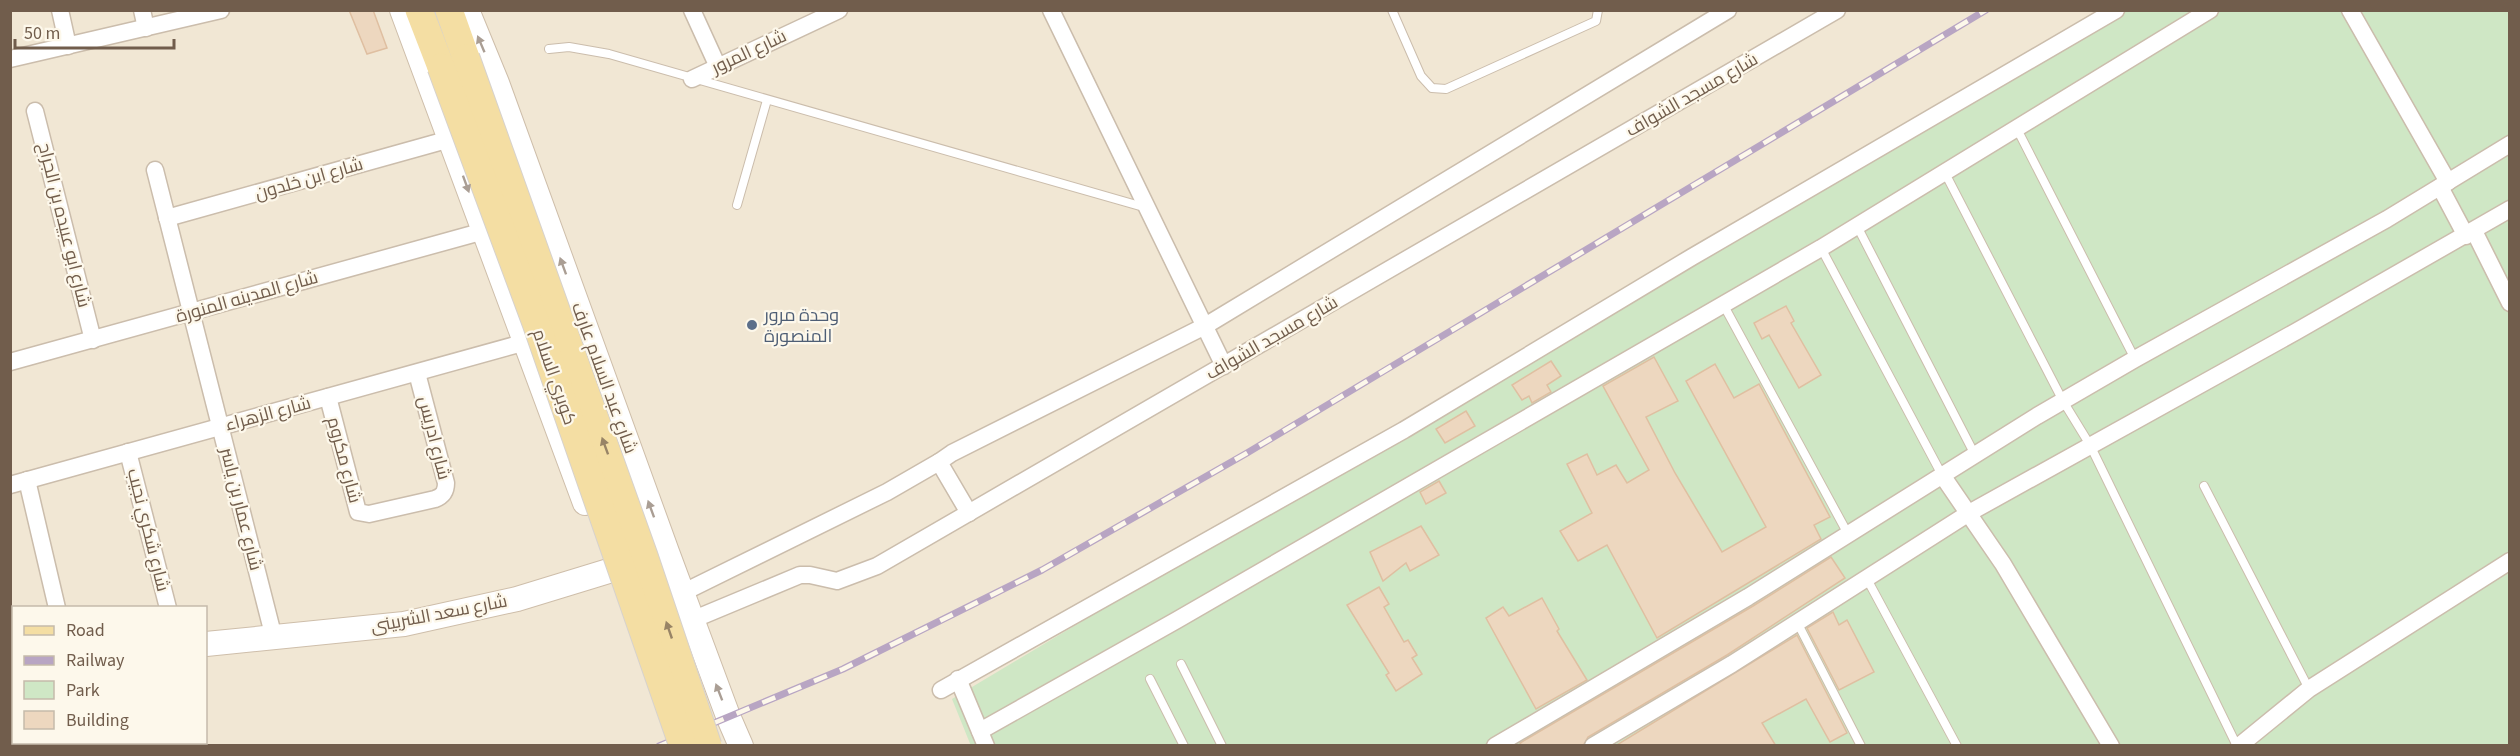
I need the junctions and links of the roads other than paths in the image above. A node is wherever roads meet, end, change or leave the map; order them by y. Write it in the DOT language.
graph roads {
  1 [pos="60,10"];
  2 [pos="142,10"];
  3 [pos="402,10"];
  4 [pos="419,10"];
  5 [pos="449,10"];
  6 [pos="467,10"];
  7 [pos="692,10"];
  8 [pos="838,10"];
  9 [pos="1052,10"];
  10 [pos="1392,10"];
  11 [pos="1598,10"];
  12 [pos="1728,10"];
  13 [pos="1838,10"];
  14 [pos="2116,10"];
  15 [pos="2210,10"];
  16 [pos="2350,10"];
  17 [pos="221,11"];
  18 [pos="146,28"];
  19 [pos="68,46"];
  20 [pos="549,49"];
  21 [pos="10,59"];
  22 [pos="718,67"];
  23 [pos="692,79"];
  24 [pos="497,83"];
  25 [pos="767,100"];
  26 [pos="437,104"];
  27 [pos="35,111"];
  28 [pos="2017,129"];
  29 [pos="450,139"];
  30 [pos="2510,144"];
  31 [pos="155,170"];
  32 [pos="1945,173"];
  33 [pos="2444,184"];
  34 [pos="737,205"];
  35 [pos="1147,208"];
  36 [pos="2510,209"];
  37 [pos="167,218"];
  38 [pos="1857,226"];
  39 [pos="484,231"];
  40 [pos="2470,234"];
  41 [pos="1821,248"];
  42 [pos="2510,303"];
  43 [pos="1723,304"];
  44 [pos="191,313"];
  45 [pos="1205,326"];
  46 [pos="93,340"];
  47 [pos="526,342"];
  48 [pos="2135,359"];
  49 [pos="10,362"];
  50 [pos="1224,366"];
  51 [pos="417,373"];
  52 [pos="328,398"];
  53 [pos="2063,401"];
  54 [pos="220,427"];
  55 [pos="2090,445"];
  56 [pos="128,452"];
  57 [pos="1976,454"];
  58 [pos="939,462"];
  59 [pos="1942,475"];
  60 [pos="19,482"];
  61 [pos="2204,486"];
  62 [pos="969,513"];
  63 [pos="1970,513"];
  64 [pos="369,514"];
  65 [pos="1848,534"];
  66 [pos="666,552"];
  67 [pos="2510,561"];
  68 [pos="610,572"];
  69 [pos="1867,579"];
  70 [pos="682,593"];
  71 [pos="56,606"];
  72 [pos="167,606"];
  73 [pos="692,620"];
  74 [pos="1797,622"];
  75 [pos="274,638"];
  76 [pos="207,644"];
  77 [pos="1181,664"];
  78 [pos="958,679"];
  79 [pos="1150,679"];
  80 [pos="2309,689"];
  81 [pos="941,690"];
  82 [pos="983,738"];
  83 [pos="671,746"];
  84 [pos="683,746"];
  85 [pos="708,746"];
  86 [pos="741,746"];
  87 [pos="1184,746"];
  88 [pos="1222,746"];
  89 [pos="1495,746"];
  90 [pos="1593,746"];
  91 [pos="1861,746"];
  92 [pos="1957,746"];
  93 [pos="2112,746"];
  94 [pos="2238,746"];
  1 -- 19 [label="street"];
  2 -- 18 [label="street"];
  3 -- 26 [label="main road"];
  4 -- 84 [label="main road, كوبري السلام, bridge"];
  85 -- 5 [label="main road, كوبري السلام, one-way, bridge"];
  24 -- 6 [label="main road, شارع عبد السلام عارف, one-way"];
  7 -- 22 [label="street"];
  8 -- 22 [label="street, شارع المرور"];
  9 -- 35 [label="street"];
  10 -- 11 [label="lane"];
  12 -- 45 [label="street"];
  13 -- 50 [label="street, شارع مسجد الشواف"];
  14 -- 78 [label="street"];
  15 -- 28 [label="street"];
  16 -- 33 [label="street"];
  17 -- 18 [label="street"];
  18 -- 19 [label="street"];
  19 -- 21 [label="street"];
  20 -- 23 [label="lane"];
  22 -- 23 [label="street, شارع المرور"];
  23 -- 25 [label="lane"];
  24 -- 26 [label="main road"];
  66 -- 24 [label="main road, شارع عبد السلام عارف, one-way"];
  25 -- 34 [label="lane"];
  25 -- 35 [label="lane"];
  26 -- 29 [label="main road"];
  27 -- 46 [label="street, شارع ابو عبيده بن الجراح"];
  28 -- 32 [label="street"];
  28 -- 48 [label="lane"];
  29 -- 37 [label="street, شارع ابن خلدون"];
  29 -- 39 [label="main road, one-way"];
  30 -- 33 [label="street"];
  31 -- 37 [label="street, شارع عمار بن ياسر"];
  32 -- 38 [label="street"];
  32 -- 53 [label="lane"];
  33 -- 40 [label="street"];
  33 -- 48 [label="street"];
  35 -- 45 [label="street"];
  36 -- 40 [label="street"];
  37 -- 44 [label="street, شارع عمار بن ياسر"];
  38 -- 41 [label="street"];
  38 -- 57 [label="lane"];
  39 -- 44 [label="street, شارع المدينه المنورة"];
  39 -- 47 [label="main road"];
  40 -- 42 [label="street"];
  40 -- 55 [label="street"];
  41 -- 43 [label="street"];
  41 -- 59 [label="lane"];
  43 -- 65 [label="lane"];
  43 -- 82 [label="street"];
  44 -- 46 [label="street, شارع المدينه المنورة"];
  44 -- 54 [label="street, شارع عمار بن ياسر"];
  45 -- 50 [label="street"];
  45 -- 58 [label="street"];
  46 -- 49 [label="street, شارع المدينه المنورة"];
  47 -- 51 [label="street, شارع الزهراء"];
  47 -- 68 [label="main road"];
  48 -- 53 [label="street"];
  50 -- 62 [label="street, شارع مسجد الشواف"];
  51 -- 52 [label="street, شارع الزهراء"];
  51 -- 64 [label="street, شارع ادريس"];
  52 -- 54 [label="street, شارع الزهراء"];
  52 -- 64 [label="street, شارع مكروم"];
  53 -- 55 [label="lane"];
  53 -- 57 [label="street"];
  54 -- 56 [label="street, شارع الزهراء"];
  54 -- 75 [label="street, شارع عمار بن ياسر"];
  55 -- 63 [label="street"];
  55 -- 94 [label="lane"];
  56 -- 60 [label="street, شارع الزهراء"];
  56 -- 72 [label="street, شارع شكري نجيب"];
  57 -- 59 [label="street"];
  58 -- 62 [label="street"];
  58 -- 70 [label="street"];
  59 -- 63 [label="street"];
  59 -- 65 [label="street"];
  60 -- 71 [label="street"];
  61 -- 80 [label="lane"];
  62 -- 73 [label="street, شارع مسجد الشواف"];
  63 -- 69 [label="street"];
  63 -- 93 [label="street"];
  65 -- 89 [label="street"];
  66 -- 68 [label="main road, شارع سعد الشربينى"];
  66 -- 70 [label="main road, شارع عبد السلام عارف"];
  67 -- 80 [label="street"];
  68 -- 75 [label="main road, شارع سعد الشربينى"];
  68 -- 83 [label="main road"];
  69 -- 74 [label="street"];
  69 -- 92 [label="lane"];
  70 -- 73 [label="main road, شارع عبد السلام عارف"];
  86 -- 73 [label="main road, شارع عبد السلام عارف, one-way"];
  74 -- 90 [label="street"];
  74 -- 91 [label="lane"];
  75 -- 76 [label="main road, شارع سعد الشربينى"];
  77 -- 88 [label="lane"];
  78 -- 81 [label="street"];
  78 -- 82 [label="street"];
  79 -- 87 [label="lane"];
  80 -- 94 [label="street"];
}
